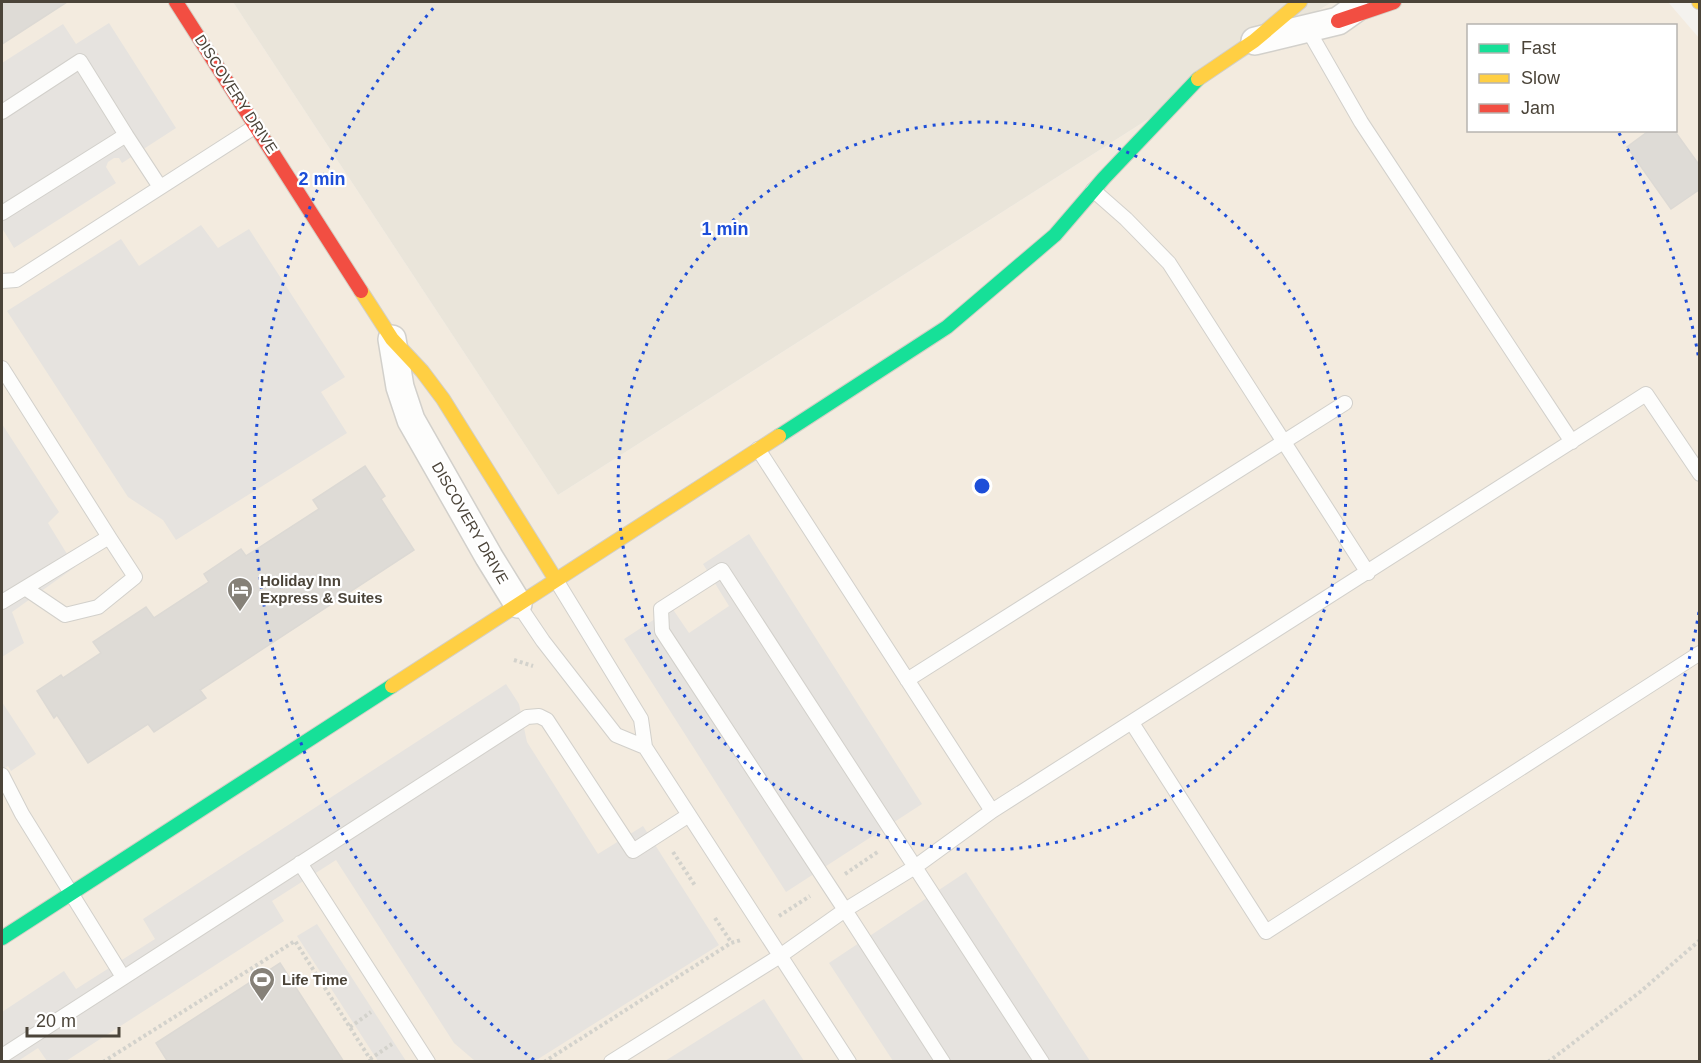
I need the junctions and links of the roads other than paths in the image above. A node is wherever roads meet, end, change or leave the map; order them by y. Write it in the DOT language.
graph roads {
  1 [pos="176,2"];
  2 [pos="1300,2"];
  3 [pos="1367,2"];
  4 [pos="1394,2"];
  5 [pos="1338,21"];
  6 [pos="1307,28"];
  7 [pos="1254,41"];
  8 [pos="2,112"];
  9 [pos="256,126"];
  10 [pos="126,135"];
  11 [pos="160,188"];
  12 [pos="1093,190"];
  13 [pos="2,213"];
  14 [pos="2,281"];
  15 [pos="392,339"];
  16 [pos="2,368"];
  17 [pos="1345,403"];
  18 [pos="1283,442"];
  19 [pos="1572,442"];
  20 [pos="758,448"];
  21 [pos="1700,474"];
  22 [pos="109,537"];
  23 [pos="1368,573"];
  24 [pos="556,579"];
  25 [pos="25,588"];
  26 [pos="2,602"];
  27 [pos="518,604"];
  28 [pos="1700,653"];
  29 [pos="907,680"];
  30 [pos="1132,723"];
  31 [pos="645,747"];
  32 [pos="2,775"];
  33 [pos="992,812"];
  34 [pos="689,815"];
  35 [pos="300,863"];
  36 [pos="915,867"];
  37 [pos="72,892"];
  38 [pos="845,910"];
  39 [pos="2,938"];
  40 [pos="780,956"];
  41 [pos="123,977"];
  42 [pos="2,1056"];
  43 [pos="428,1062"];
  44 [pos="611,1062"];
  45 [pos="849,1062"];
  46 [pos="943,1062"];
  47 [pos="1042,1062"];
  1 -- 9 [label="street, DISCOVERY DRIVE"];
  2 -- 7 [label="street"];
  3 -- 5 [label="street"];
  4 -- 5 [label="street"];
  5 -- 6 [label="street"];
  6 -- 7 [label="street"];
  6 -- 19 [label="lane"];
  7 -- 12 [label="street"];
  8 -- 10 [label="lane"];
  9 -- 11 [label="lane"];
  9 -- 15 [label="street, DISCOVERY DRIVE"];
  10 -- 11 [label="lane"];
  10 -- 13 [label="lane"];
  11 -- 14 [label="lane"];
  12 -- 18 [label="lane"];
  12 -- 20 [label="street"];
  15 -- 24 [label="street, DISCOVERY DRIVE"];
  15 -- 27 [label="street, DISCOVERY DRIVE"];
  16 -- 22 [label="lane"];
  17 -- 18 [label="lane"];
  18 -- 23 [label="lane"];
  18 -- 29 [label="lane"];
  19 -- 21 [label="lane"];
  19 -- 23 [label="lane"];
  20 -- 24 [label="street"];
  20 -- 29 [label="lane"];
  22 -- 25 [label="lane"];
  22 -- 25 [label="lane"];
  23 -- 30 [label="lane"];
  24 -- 27 [label="street"];
  24 -- 31 [label="lane"];
  25 -- 26 [label="lane"];
  27 -- 31 [label="lane"];
  27 -- 37 [label="street"];
  28 -- 30 [label="lane"];
  29 -- 33 [label="lane"];
  30 -- 33 [label="lane"];
  31 -- 34 [label="lane"];
  32 -- 37 [label="lane"];
  33 -- 36 [label="lane"];
  34 -- 35 [label="lane"];
  34 -- 40 [label="lane"];
  35 -- 41 [label="lane"];
  35 -- 43 [label="lane"];
  36 -- 38 [label="lane"];
  36 -- 38 [label="lane"];
  36 -- 47 [label="lane"];
  37 -- 39 [label="street"];
  37 -- 41 [label="lane"];
  38 -- 40 [label="lane"];
  38 -- 46 [label="lane"];
  40 -- 44 [label="lane"];
  40 -- 45 [label="lane"];
  41 -- 42 [label="lane"];
}
